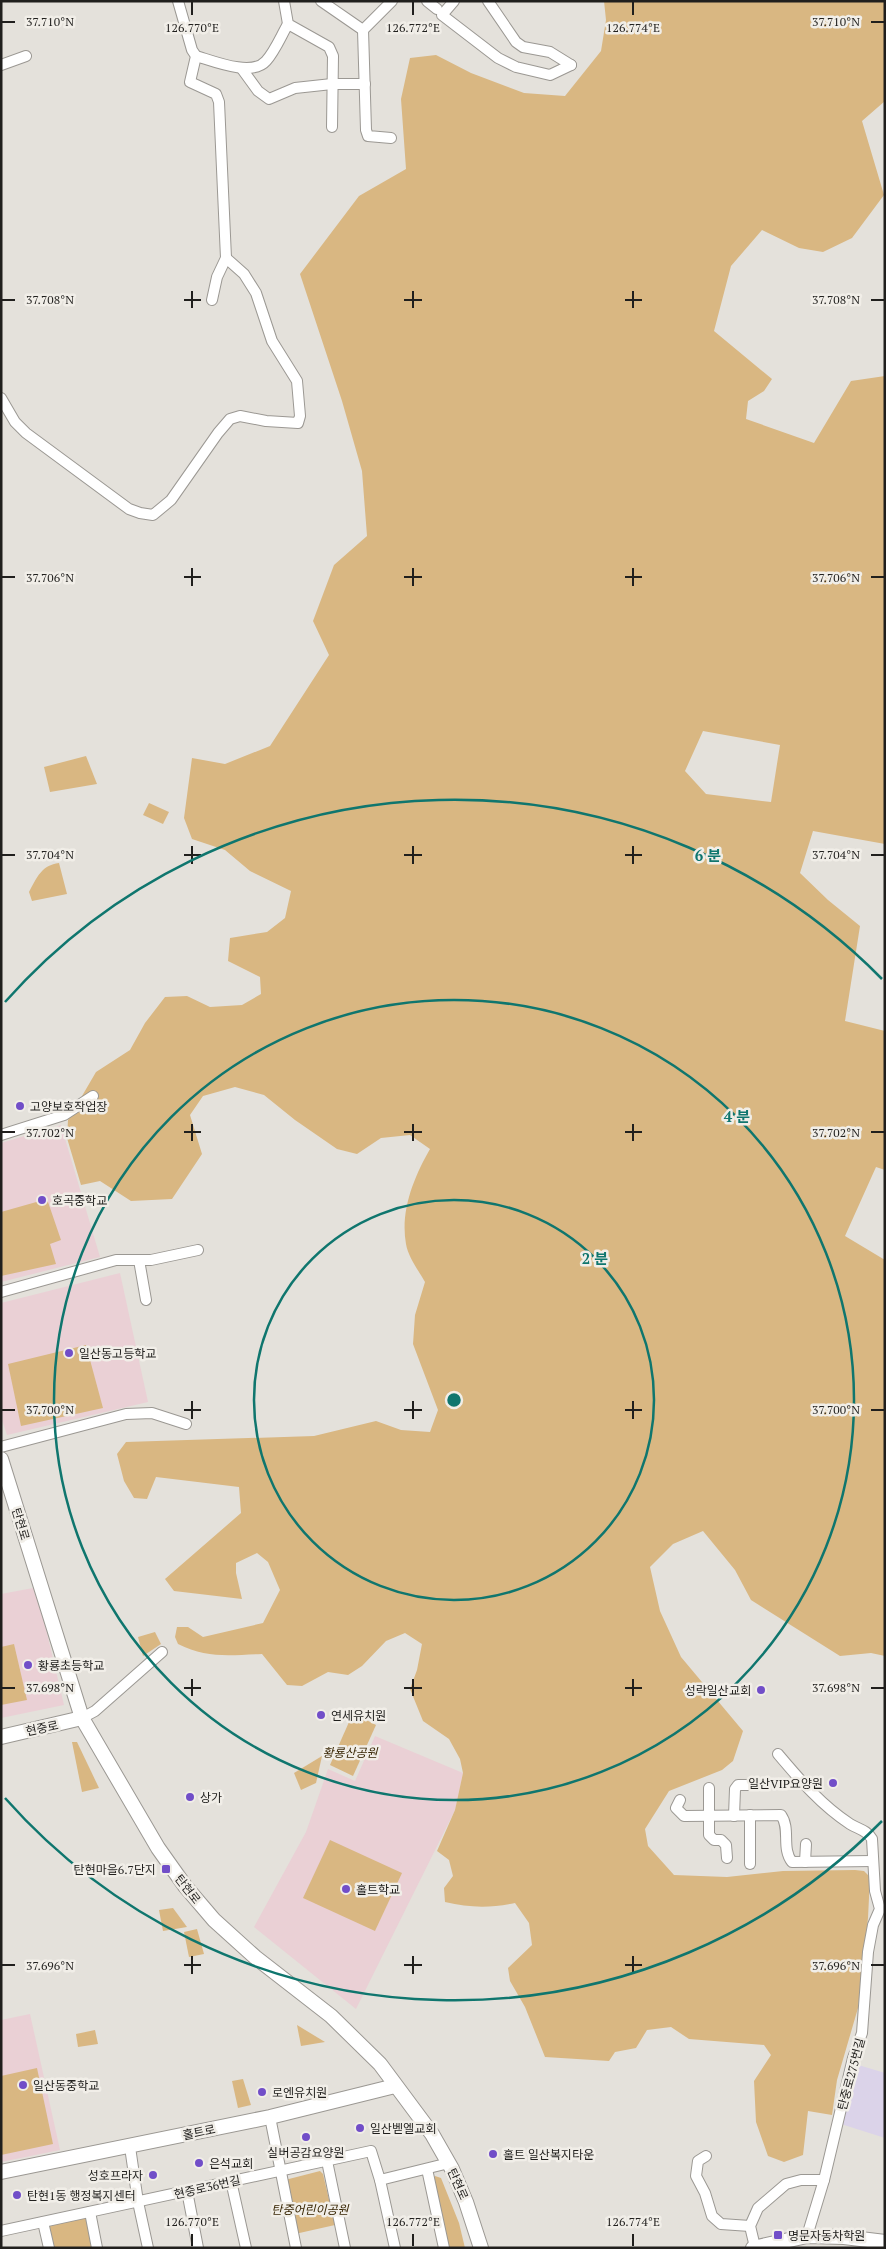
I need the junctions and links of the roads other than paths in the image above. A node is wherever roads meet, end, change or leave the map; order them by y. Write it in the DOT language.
graph roads {
  1 [pos="178,1"];
  2 [pos="284,1"];
  3 [pos="322,1"];
  4 [pos="427,1"];
  5 [pos="454,1"];
  6 [pos="488,1"];
  7 [pos="386,3"];
  8 [pos="437,9"];
  9 [pos="288,24"];
  10 [pos="363,30"];
  11 [pos="26,56"];
  12 [pos="196,56"];
  13 [pos="1,65"];
  14 [pos="242,69"];
  15 [pos="332,84"];
  16 [pos="365,84"];
  17 [pos="332,127"];
  18 [pos="391,138"];
  19 [pos="226,258"];
  20 [pos="212,300"];
  21 [pos="1,398"];
  22 [pos="93,1096"];
  23 [pos="1,1135"];
  24 [pos="198,1250"];
  25 [pos="139,1260"];
  26 [pos="1,1292"];
  27 [pos="146,1300"];
  28 [pos="186,1424"];
  29 [pos="1,1447"];
  30 [pos="1,1459"];
  31 [pos="162,1652"];
  32 [pos="82,1718"];
  33 [pos="1,1737"];
  34 [pos="778,1754"];
  35 [pos="757,1784"];
  36 [pos="709,1788"];
  37 [pos="680,1800"];
  38 [pos="709,1816"];
  39 [pos="734,1816"];
  40 [pos="750,1816"];
  41 [pos="806,1844"];
  42 [pos="727,1858"];
  43 [pos="873,1861"];
  44 [pos="805,1862"];
  45 [pos="750,1864"];
  46 [pos="882,1906"];
  47 [pos="395,2086"];
  48 [pos="270,2116"];
  49 [pos="130,2147"];
  50 [pos="706,2156"];
  51 [pos="327,2161"];
  52 [pos="449,2163"];
  53 [pos="427,2169"];
  54 [pos="280,2171"];
  55 [pos="1,2172"];
  56 [pos="380,2180"];
  57 [pos="824,2180"];
  58 [pos="231,2181"];
  59 [pos="187,2191"];
  60 [pos="138,2202"];
  61 [pos="90,2212"];
  62 [pos="43,2222"];
  63 [pos="750,2226"];
  64 [pos="1,2231"];
  65 [pos="807,2236"];
  66 [pos="882,2242"];
  67 [pos="49,2248"];
  68 [pos="97,2248"];
  69 [pos="148,2248"];
  70 [pos="198,2248"];
  71 [pos="246,2248"];
  72 [pos="296,2248"];
  73 [pos="345,2248"];
  74 [pos="395,2248"];
  75 [pos="444,2248"];
  76 [pos="481,2248"];
  77 [pos="754,2248"];
  1 -- 12 [label="street"];
  2 -- 9 [label="street"];
  3 -- 10 [label="street"];
  4 -- 8 [label="street"];
  5 -- 6 [label="street"];
  7 -- 10 [label="street"];
  9 -- 14 [label="street"];
  9 -- 15 [label="street"];
  10 -- 16 [label="street"];
  11 -- 13 [label="street"];
  12 -- 14 [label="street"];
  12 -- 19 [label="street"];
  14 -- 15 [label="street"];
  15 -- 16 [label="street"];
  15 -- 17 [label="street"];
  16 -- 18 [label="street"];
  19 -- 20 [label="street"];
  19 -- 21 [label="street"];
  22 -- 23 [label="street"];
  24 -- 25 [label="street"];
  25 -- 26 [label="street"];
  25 -- 27 [label="street"];
  28 -- 29 [label="street"];
  30 -- 32 [label="main road, 탄현로"];
  31 -- 32 [label="street"];
  32 -- 33 [label="main road, 현중로"];
  32 -- 47 [label="main road, 탄현로"];
  34 -- 43 [label="street, 탄중로275번길"];
  35 -- 39 [label="street"];
  36 -- 38 [label="street"];
  37 -- 38 [label="street"];
  38 -- 39 [label="street"];
  38 -- 42 [label="street"];
  39 -- 40 [label="street"];
  40 -- 44 [label="street"];
  40 -- 45 [label="street"];
  41 -- 44 [label="street"];
  43 -- 44 [label="street"];
  43 -- 46 [label="street, 탄중로275번길"];
  46 -- 57 [label="street, 탄중로275번길"];
  47 -- 48 [label="main road, 홀트로"];
  47 -- 52 [label="main road, 탄현로"];
  48 -- 49 [label="main road, 홀트로"];
  48 -- 54 [label="street"];
  49 -- 55 [label="main road, 홀트로"];
  49 -- 60 [label="street"];
  50 -- 63 [label="street"];
  51 -- 54 [label="street, 현중로36번길"];
  51 -- 56 [label="street, 현중로36번길"];
  51 -- 73 [label="street"];
  52 -- 53 [label="street"];
  52 -- 76 [label="main road, 탄현로"];
  53 -- 56 [label="street"];
  53 -- 75 [label="street"];
  54 -- 58 [label="street, 현중로36번길"];
  54 -- 72 [label="street"];
  56 -- 74 [label="street"];
  57 -- 63 [label="street"];
  57 -- 65 [label="street, 탄중로275번길"];
  58 -- 59 [label="street, 현중로36번길"];
  58 -- 71 [label="street"];
  59 -- 60 [label="street, 현중로36번길"];
  59 -- 70 [label="street"];
  60 -- 61 [label="street, 현중로36번길"];
  60 -- 69 [label="street"];
  61 -- 62 [label="street, 현중로36번길"];
  61 -- 68 [label="street"];
  62 -- 64 [label="street, 현중로36번길"];
  62 -- 67 [label="street"];
  63 -- 77 [label="street"];
  65 -- 66 [label="main road"];
  65 -- 77 [label="main road"];
}
